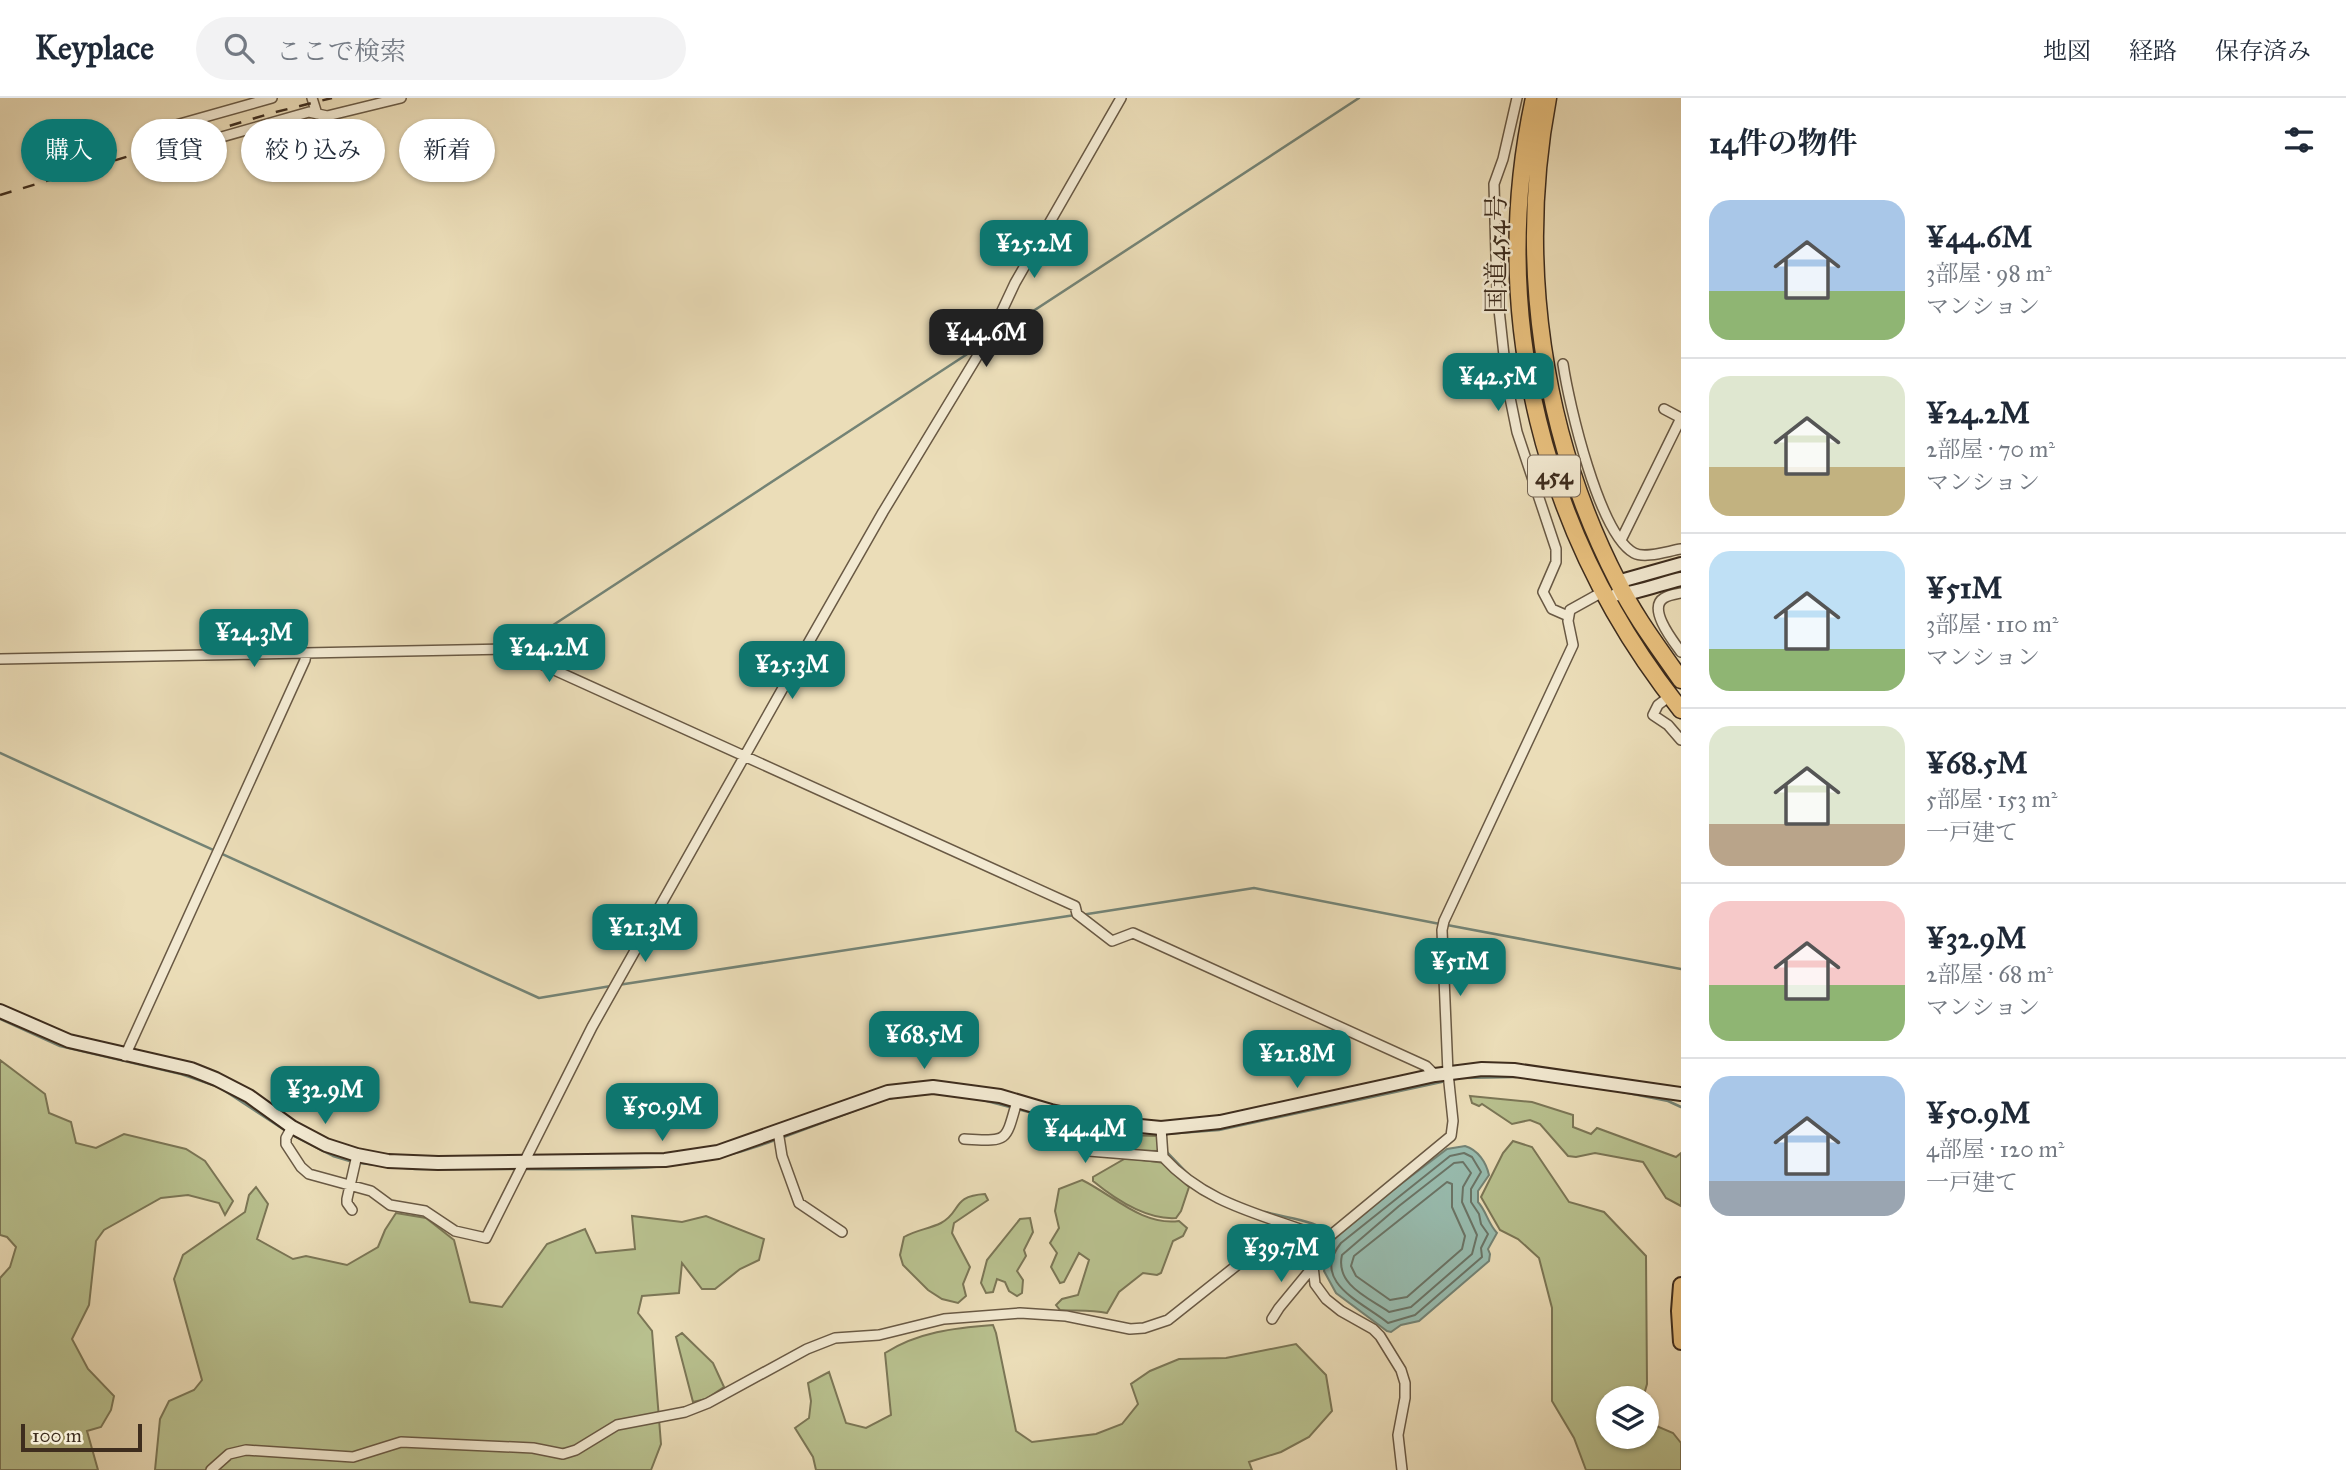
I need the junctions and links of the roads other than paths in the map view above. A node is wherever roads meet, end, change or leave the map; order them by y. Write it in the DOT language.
graph roads {
  1 [pos="272,98"];
  2 [pos="312,98"];
  3 [pos="401,98"];
  4 [pos="1121,98"];
  5 [pos="1517,98"];
  6 [pos="1534,98"];
  7 [pos="1548,98"];
  8 [pos="317,114"];
  9 [pos="1563,365"];
  10 [pos="1664,409"];
  11 [pos="1681,418"];
  12 [pos="1621,540"];
  13 [pos="1681,549"];
  14 [pos="1681,564"];
  15 [pos="1681,579"];
  16 [pos="1621,588"];
  17 [pos="1602,593"];
  18 [pos="1681,593"];
  19 [pos="1568,616"];
  20 [pos="1681,652"];
  21 [pos="306,653"];
  22 [pos="0,659"];
  23 [pos="1681,680"];
  24 [pos="1670,696"];
  25 [pos="1681,710"];
  26 [pos="1681,740"];
  27 [pos="745,755"];
  28 [pos="0,1011"];
  29 [pos="125,1056"];
  30 [pos="1442,1074"];
  31 [pos="1679,1095"];
  32 [pos="1017,1101"];
  33 [pos="1055,1112"];
  34 [pos="292,1127"];
  35 [pos="1161,1128"];
  36 [pos="778,1131"];
  37 [pos="964,1139"];
  38 [pos="357,1155"];
  39 [pos="1163,1157"];
  40 [pos="523,1162"];
  41 [pos="350,1186"];
  42 [pos="352,1210"];
  43 [pos="842,1232"];
  44 [pos="1325,1240"];
  45 [pos="1312,1263"];
  46 [pos="1681,1285"];
  47 [pos="1272,1319"];
  48 [pos="1681,1342"];
  49 [pos="211,1470"];
  50 [pos="1402,1470"];
  1 -- 8 [label="street"];
  2 -- 8 [label="street"];
  3 -- 8 [label="street"];
  4 -- 27 [label="street"];
  5 -- 19 [label="street"];
  6 -- 17 [label="highway, 国道454号 / 454"];
  7 -- 16 [label="highway, 国道454号 / 454"];
  9 -- 12 [label="street"];
  10 -- 11 [label="street"];
  11 -- 12 [label="street"];
  12 -- 13 [label="street"];
  14 -- 16 [label="street"];
  15 -- 16 [label="street"];
  16 -- 17 [label="street"];
  16 -- 23 [label="highway, 国道454号 / 454"];
  17 -- 19 [label="street"];
  17 -- 24 [label="highway, 国道454号 / 454"];
  18 -- 20 [label="street"];
  19 -- 30 [label="street"];
  21 -- 22 [label="street"];
  21 -- 27 [label="street"];
  21 -- 29 [label="street"];
  24 -- 25 [label="highway, 国道454号 / 454"];
  24 -- 26 [label="street"];
  27 -- 30 [label="street"];
  27 -- 40 [label="street"];
  28 -- 29 [label="street"];
  29 -- 34 [label="street"];
  30 -- 31 [label="street"];
  30 -- 35 [label="street"];
  30 -- 44 [label="street"];
  32 -- 33 [label="street"];
  32 -- 36 [label="street"];
  32 -- 37 [label="street"];
  33 -- 35 [label="street"];
  33 -- 39 [label="street"];
  34 -- 38 [label="street"];
  34 -- 41 [label="street"];
  35 -- 39 [label="street"];
  36 -- 40 [label="street"];
  36 -- 43 [label="street"];
  38 -- 40 [label="street"];
  38 -- 41 [label="street"];
  39 -- 44 [label="street"];
  40 -- 41 [label="street"];
  41 -- 42 [label="street"];
  44 -- 45 [label="street"];
  45 -- 47 [label="street"];
  45 -- 49 [label="street"];
  45 -- 50 [label="street"];
  46 -- 48 [label="main road"];
}
